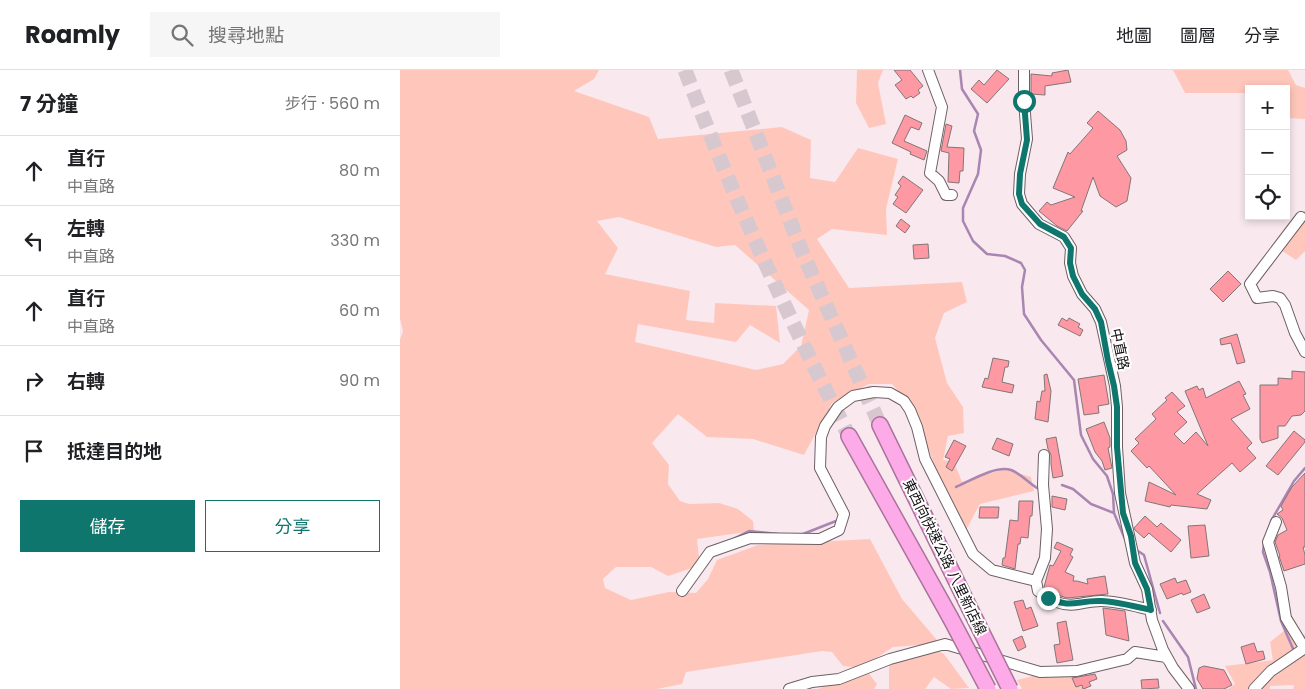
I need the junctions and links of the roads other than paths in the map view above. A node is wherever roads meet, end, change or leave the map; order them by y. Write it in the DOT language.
graph roads {
  1 [pos="928,70"];
  2 [pos="1024,70"];
  3 [pos="952,195"];
  4 [pos="1301,217"];
  5 [pos="1305,352"];
  6 [pos="880,425"];
  7 [pos="849,436"];
  8 [pos="1044,455"];
  9 [pos="1276,522"];
  10 [pos="1036,581"];
  11 [pos="682,591"];
  12 [pos="1151,610"];
  13 [pos="1305,648"];
  14 [pos="1173,668"];
  15 [pos="789,689"];
  16 [pos="988,689"];
  17 [pos="1010,689"];
  18 [pos="1189,689"];
  19 [pos="1254,689"];
  1 -- 3 [label="street"];
  2 -- 12 [label="street, 中直路"];
  4 -- 5 [label="street"];
  6 -- 17 [label="highway, 東西向快速公路 八里新店線, bridge"];
  7 -- 16 [label="highway, 東西向快速公路 八里新店線, bridge"];
  8 -- 10 [label="street"];
  9 -- 13 [label="street"];
  10 -- 11 [label="street"];
  10 -- 12 [label="street"];
  12 -- 14 [label="street"];
  13 -- 19 [label="street"];
  14 -- 15 [label="street"];
  14 -- 18 [label="street"];
}
